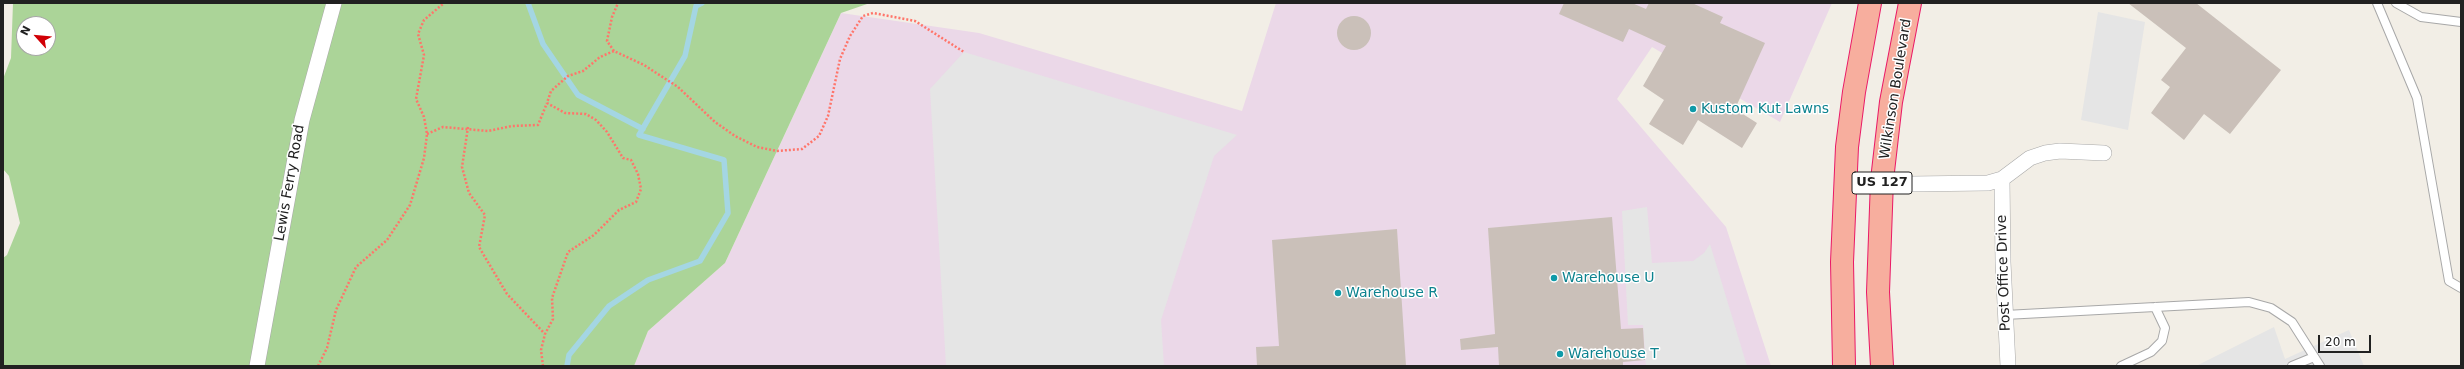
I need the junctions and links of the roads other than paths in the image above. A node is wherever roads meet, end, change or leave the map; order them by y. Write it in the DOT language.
graph roads {
  1 [pos="334,3"];
  2 [pos="1870,3"];
  3 [pos="1910,3"];
  4 [pos="2377,3"];
  5 [pos="2396,3"];
  6 [pos="2461,22"];
  7 [pos="2104,153"];
  8 [pos="1845,179"];
  9 [pos="2002,179"];
  10 [pos="1882,180"];
  11 [pos="2461,288"];
  12 [pos="2155,307"];
  13 [pos="2005,315"];
  14 [pos="2314,357"];
  15 [pos="257,366"];
  16 [pos="1844,366"];
  17 [pos="1882,366"];
  18 [pos="2008,366"];
  19 [pos="2121,366"];
  20 [pos="2292,366"];
  21 [pos="2320,366"];
  1 -- 15 [label="street, Lewis Ferry Road"];
  2 -- 8 [label="highway, US 127"];
  3 -- 10 [label="highway, Wilkinson Boulevard / US 127"];
  4 -- 11 [label="lane"];
  5 -- 6 [label="lane"];
  7 -- 9 [label="street"];
  8 -- 10 [label="street"];
  8 -- 16 [label="highway, US 127"];
  9 -- 10 [label="street"];
  9 -- 13 [label="street, Post Office Drive"];
  10 -- 17 [label="highway, Wilkinson Boulevard / US 127"];
  12 -- 13 [label="lane"];
  12 -- 14 [label="lane"];
  12 -- 19 [label="lane"];
  13 -- 18 [label="street, Post Office Drive"];
  14 -- 20 [label="lane"];
  14 -- 21 [label="lane"];
}
